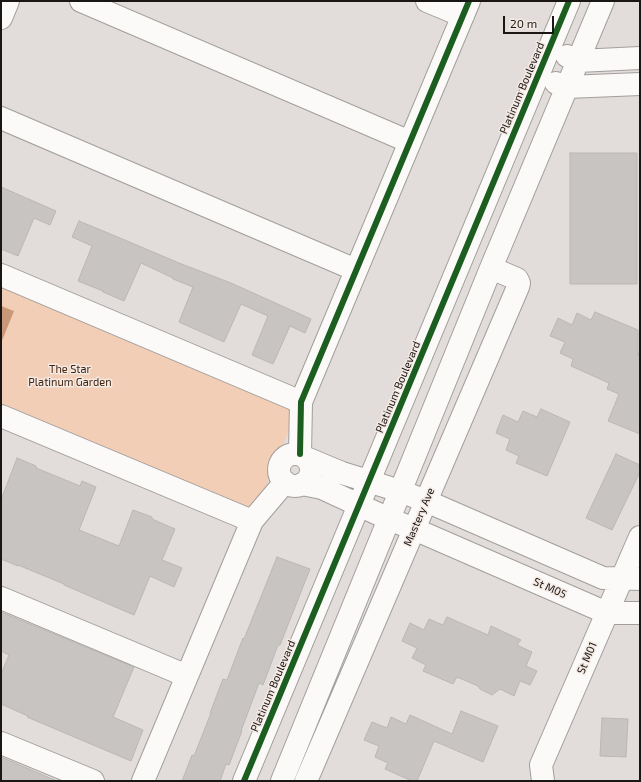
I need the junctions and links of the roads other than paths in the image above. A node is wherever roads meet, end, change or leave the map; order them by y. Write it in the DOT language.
graph roads {
  1 [pos="8,1"];
  2 [pos="81,1"];
  3 [pos="427,1"];
  4 [pos="569,1"];
  5 [pos="603,1"];
  6 [pos="466,9"];
  7 [pos="1,18"];
  8 [pos="549,49"];
  9 [pos="640,58"];
  10 [pos="578,61"];
  11 [pos="538,75"];
  12 [pos="640,84"];
  13 [pos="567,88"];
  14 [pos="1,118"];
  15 [pos="410,142"];
  16 [pos="491,268"];
  17 [pos="356,270"];
  18 [pos="1,275"];
  19 [pos="301,402"];
  20 [pos="1,416"];
  21 [pos="303,456"];
  22 [pos="369,482"];
  23 [pos="293,483"];
  24 [pos="400,491"];
  25 [pos="426,501"];
  26 [pos="359,505"];
  27 [pos="389,519"];
  28 [pos="252,521"];
  29 [pos="414,529"];
  30 [pos="640,537"];
  31 [pos="513,538"];
  32 [pos="501,566"];
  33 [pos="631,579"];
  34 [pos="1,598"];
  35 [pos="607,612"];
  36 [pos="640,613"];
  37 [pos="187,676"];
  38 [pos="1,743"];
  39 [pos="93,781"];
  40 [pos="143,781"];
  41 [pos="244,781"];
  42 [pos="282,781"];
  43 [pos="306,781"];
  44 [pos="543,781"];
  1 -- 7 [label="street"];
  2 -- 15 [label="street"];
  3 -- 6 [label="street"];
  4 -- 8 [label="street, Platinum Boulevard"];
  5 -- 10 [label="street"];
  6 -- 15 [label="street"];
  8 -- 10 [label="street"];
  8 -- 11 [label="street, Platinum Boulevard"];
  9 -- 10 [label="street"];
  10 -- 13 [label="street"];
  11 -- 13 [label="street"];
  11 -- 22 [label="street, Platinum Boulevard"];
  12 -- 13 [label="street"];
  13 -- 16 [label="street"];
  14 -- 17 [label="street"];
  15 -- 17 [label="street"];
  16 -- 24 [label="street"];
  16 -- 25 [label="street, Mastery Ave"];
  17 -- 19 [label="street"];
  18 -- 19 [label="street"];
  19 -- 21 [label="street"];
  20 -- 28 [label="street"];
  21 -- 22 [label="street"];
  21 -- 23 [label="street"];
  22 -- 24 [label="street"];
  22 -- 26 [label="street, Platinum Boulevard"];
  23 -- 26 [label="street, St M05"];
  23 -- 28 [label="street"];
  24 -- 25 [label="street"];
  24 -- 27 [label="street"];
  25 -- 29 [label="street, Mastery Ave"];
  25 -- 31 [label="street"];
  26 -- 27 [label="street, St M05"];
  26 -- 41 [label="street, Platinum Boulevard"];
  27 -- 29 [label="street, St M05"];
  27 -- 42 [label="street"];
  28 -- 37 [label="street"];
  29 -- 32 [label="street, St M05"];
  29 -- 43 [label="street, Mastery Ave"];
  30 -- 33 [label="street, St M01"];
  31 -- 32 [label="street"];
  31 -- 33 [label="street"];
  32 -- 35 [label="street, St M05"];
  33 -- 35 [label="street, St M01"];
  34 -- 37 [label="street"];
  35 -- 36 [label="street, St M05"];
  35 -- 44 [label="street, St M01"];
  37 -- 40 [label="street"];
  38 -- 39 [label="street"];
}
